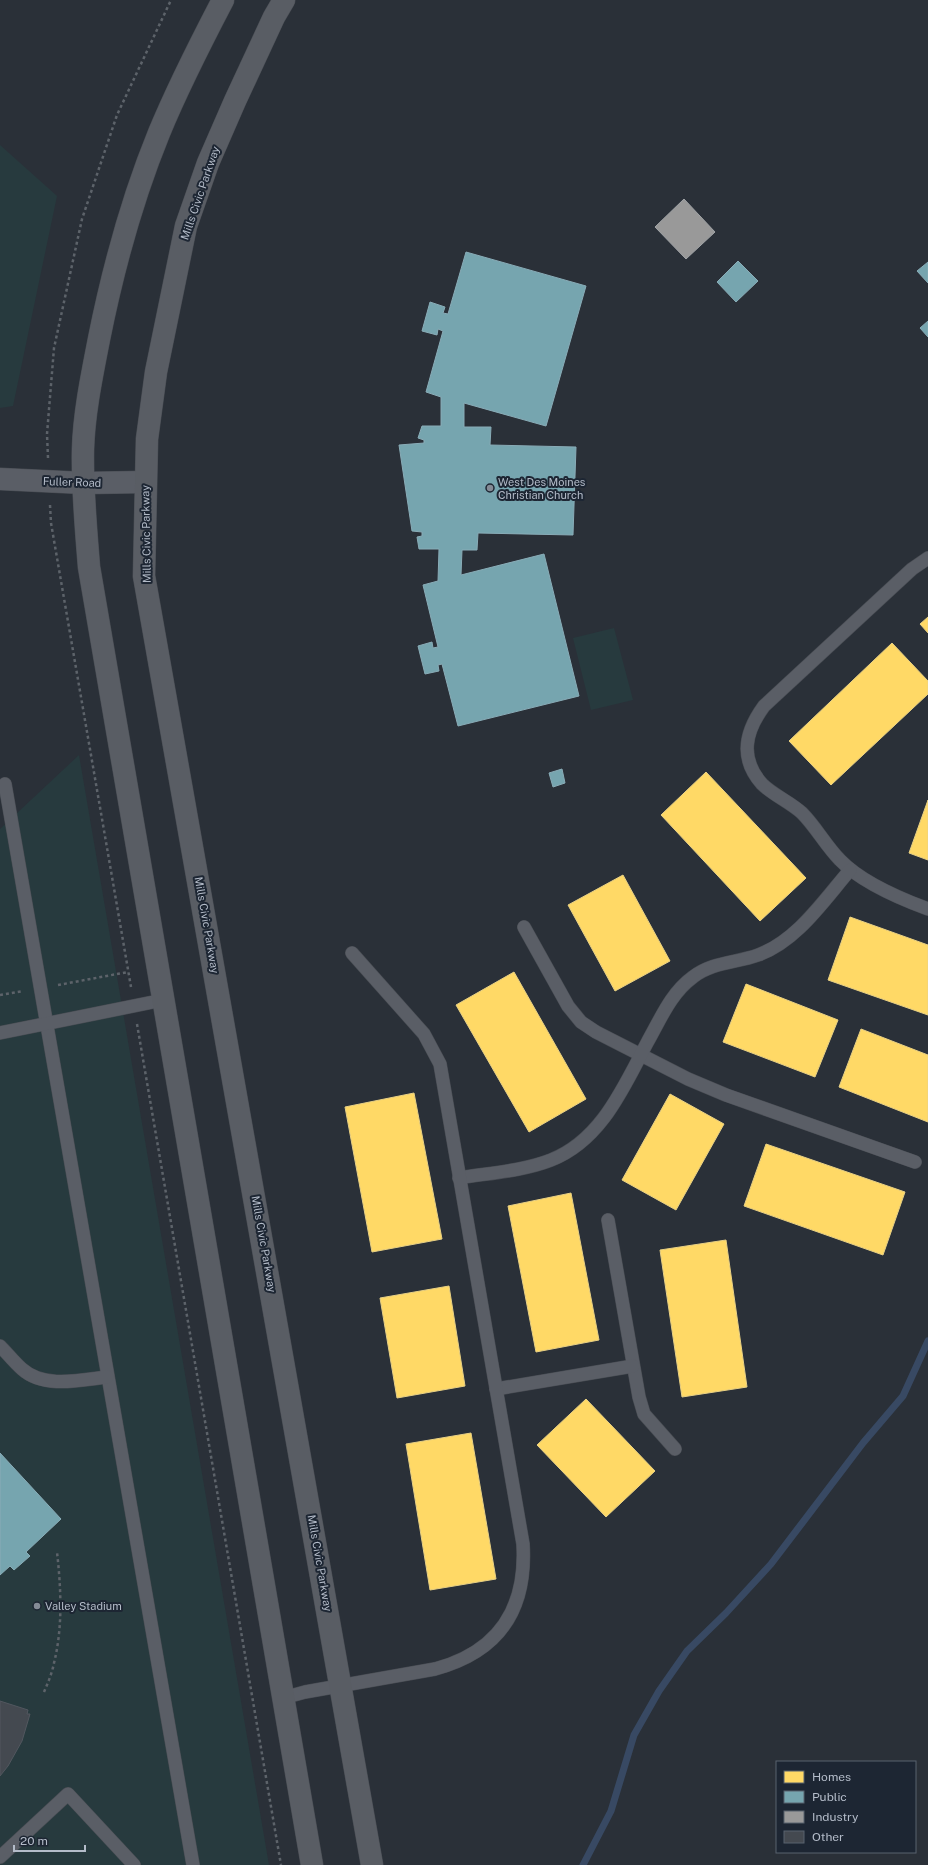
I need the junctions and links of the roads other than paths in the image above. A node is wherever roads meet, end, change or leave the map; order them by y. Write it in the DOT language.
graph roads {
  1 [pos="223,0"];
  2 [pos="284,0"];
  3 [pos="0,479"];
  4 [pos="145,482"];
  5 [pos="84,484"];
  6 [pos="928,558"];
  7 [pos="5,784"];
  8 [pos="850,870"];
  9 [pos="928,909"];
  10 [pos="524,927"];
  11 [pos="352,953"];
  12 [pos="163,1000"];
  13 [pos="46,1024"];
  14 [pos="0,1033"];
  15 [pos="641,1055"];
  16 [pos="915,1162"];
  17 [pos="459,1178"];
  18 [pos="608,1220"];
  19 [pos="0,1346"];
  20 [pos="633,1366"];
  21 [pos="107,1377"];
  22 [pos="496,1389"];
  23 [pos="675,1449"];
  24 [pos="342,1685"];
  25 [pos="283,1698"];
  26 [pos="0,1857"];
  27 [pos="134,1865"];
  28 [pos="193,1865"];
  29 [pos="312,1865"];
  30 [pos="372,1865"];
  1 -- 5 [label="main road"];
  2 -- 4 [label="main road, Mills Civic Parkway"];
  3 -- 5 [label="street, Fuller Road"];
  4 -- 5 [label="street, Fuller Road"];
  4 -- 24 [label="main road, Mills Civic Parkway"];
  5 -- 12 [label="main road"];
  6 -- 8 [label="lane"];
  7 -- 13 [label="lane"];
  8 -- 9 [label="lane"];
  8 -- 15 [label="lane"];
  10 -- 15 [label="lane"];
  11 -- 17 [label="lane"];
  12 -- 13 [label="lane"];
  12 -- 25 [label="main road"];
  13 -- 14 [label="lane"];
  13 -- 21 [label="lane"];
  15 -- 16 [label="lane"];
  15 -- 17 [label="lane"];
  17 -- 22 [label="lane"];
  18 -- 20 [label="lane"];
  19 -- 21 [label="lane"];
  20 -- 22 [label="lane"];
  20 -- 23 [label="lane"];
  21 -- 28 [label="lane"];
  22 -- 24 [label="lane"];
  24 -- 25 [label="lane"];
  24 -- 30 [label="main road, Mills Civic Parkway"];
  25 -- 29 [label="main road"];
  26 -- 27 [label="lane"];
}
